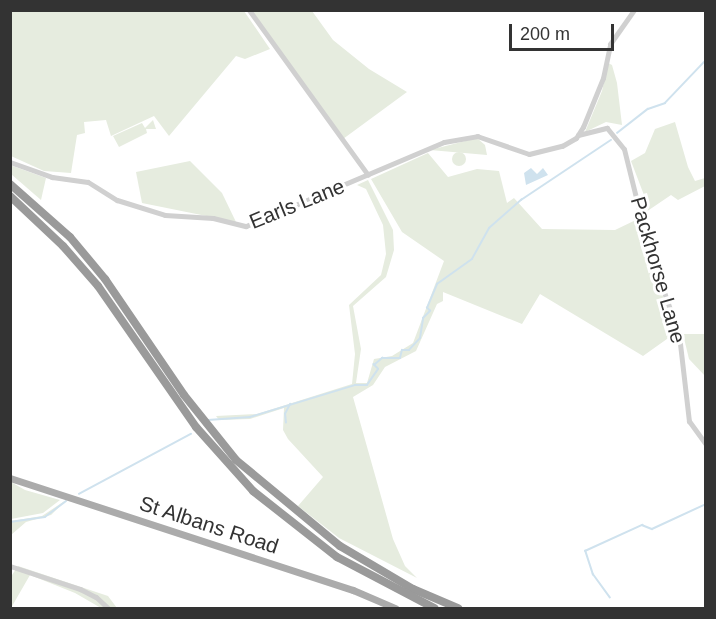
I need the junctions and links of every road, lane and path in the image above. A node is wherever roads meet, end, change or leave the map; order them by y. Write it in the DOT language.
graph roads {
  1 [pos="249,10"];
  2 [pos="634,10"];
  3 [pos="578,135"];
  4 [pos="10,162"];
  5 [pos="361,170"];
  6 [pos="368,175"];
  7 [pos="360,178"];
  8 [pos="10,184"];
  9 [pos="10,196"];
  10 [pos="201,426"];
  11 [pos="705,444"];
  12 [pos="10,478"];
  13 [pos="10,566"];
  14 [pos="108,609"];
  15 [pos="395,609"];
  16 [pos="434,609"];
  17 [pos="458,609"];
  1 -- 5 [label="street"];
  2 -- 3 [label="street"];
  3 -- 6 [label="street, Earls Lane"];
  3 -- 11 [label="street, Packhorse Lane"];
  4 -- 7 [label="street, Earls Lane"];
  5 -- 6 [label="street"];
  5 -- 7 [label="street"];
  6 -- 7 [label="street, Earls Lane"];
  8 -- 10 [label="highway"];
  9 -- 10 [label="highway"];
  10 -- 16 [label="highway"];
  10 -- 17 [label="highway"];
  12 -- 15 [label="main road, St Albans Road"];
  13 -- 14 [label="street"];
}
